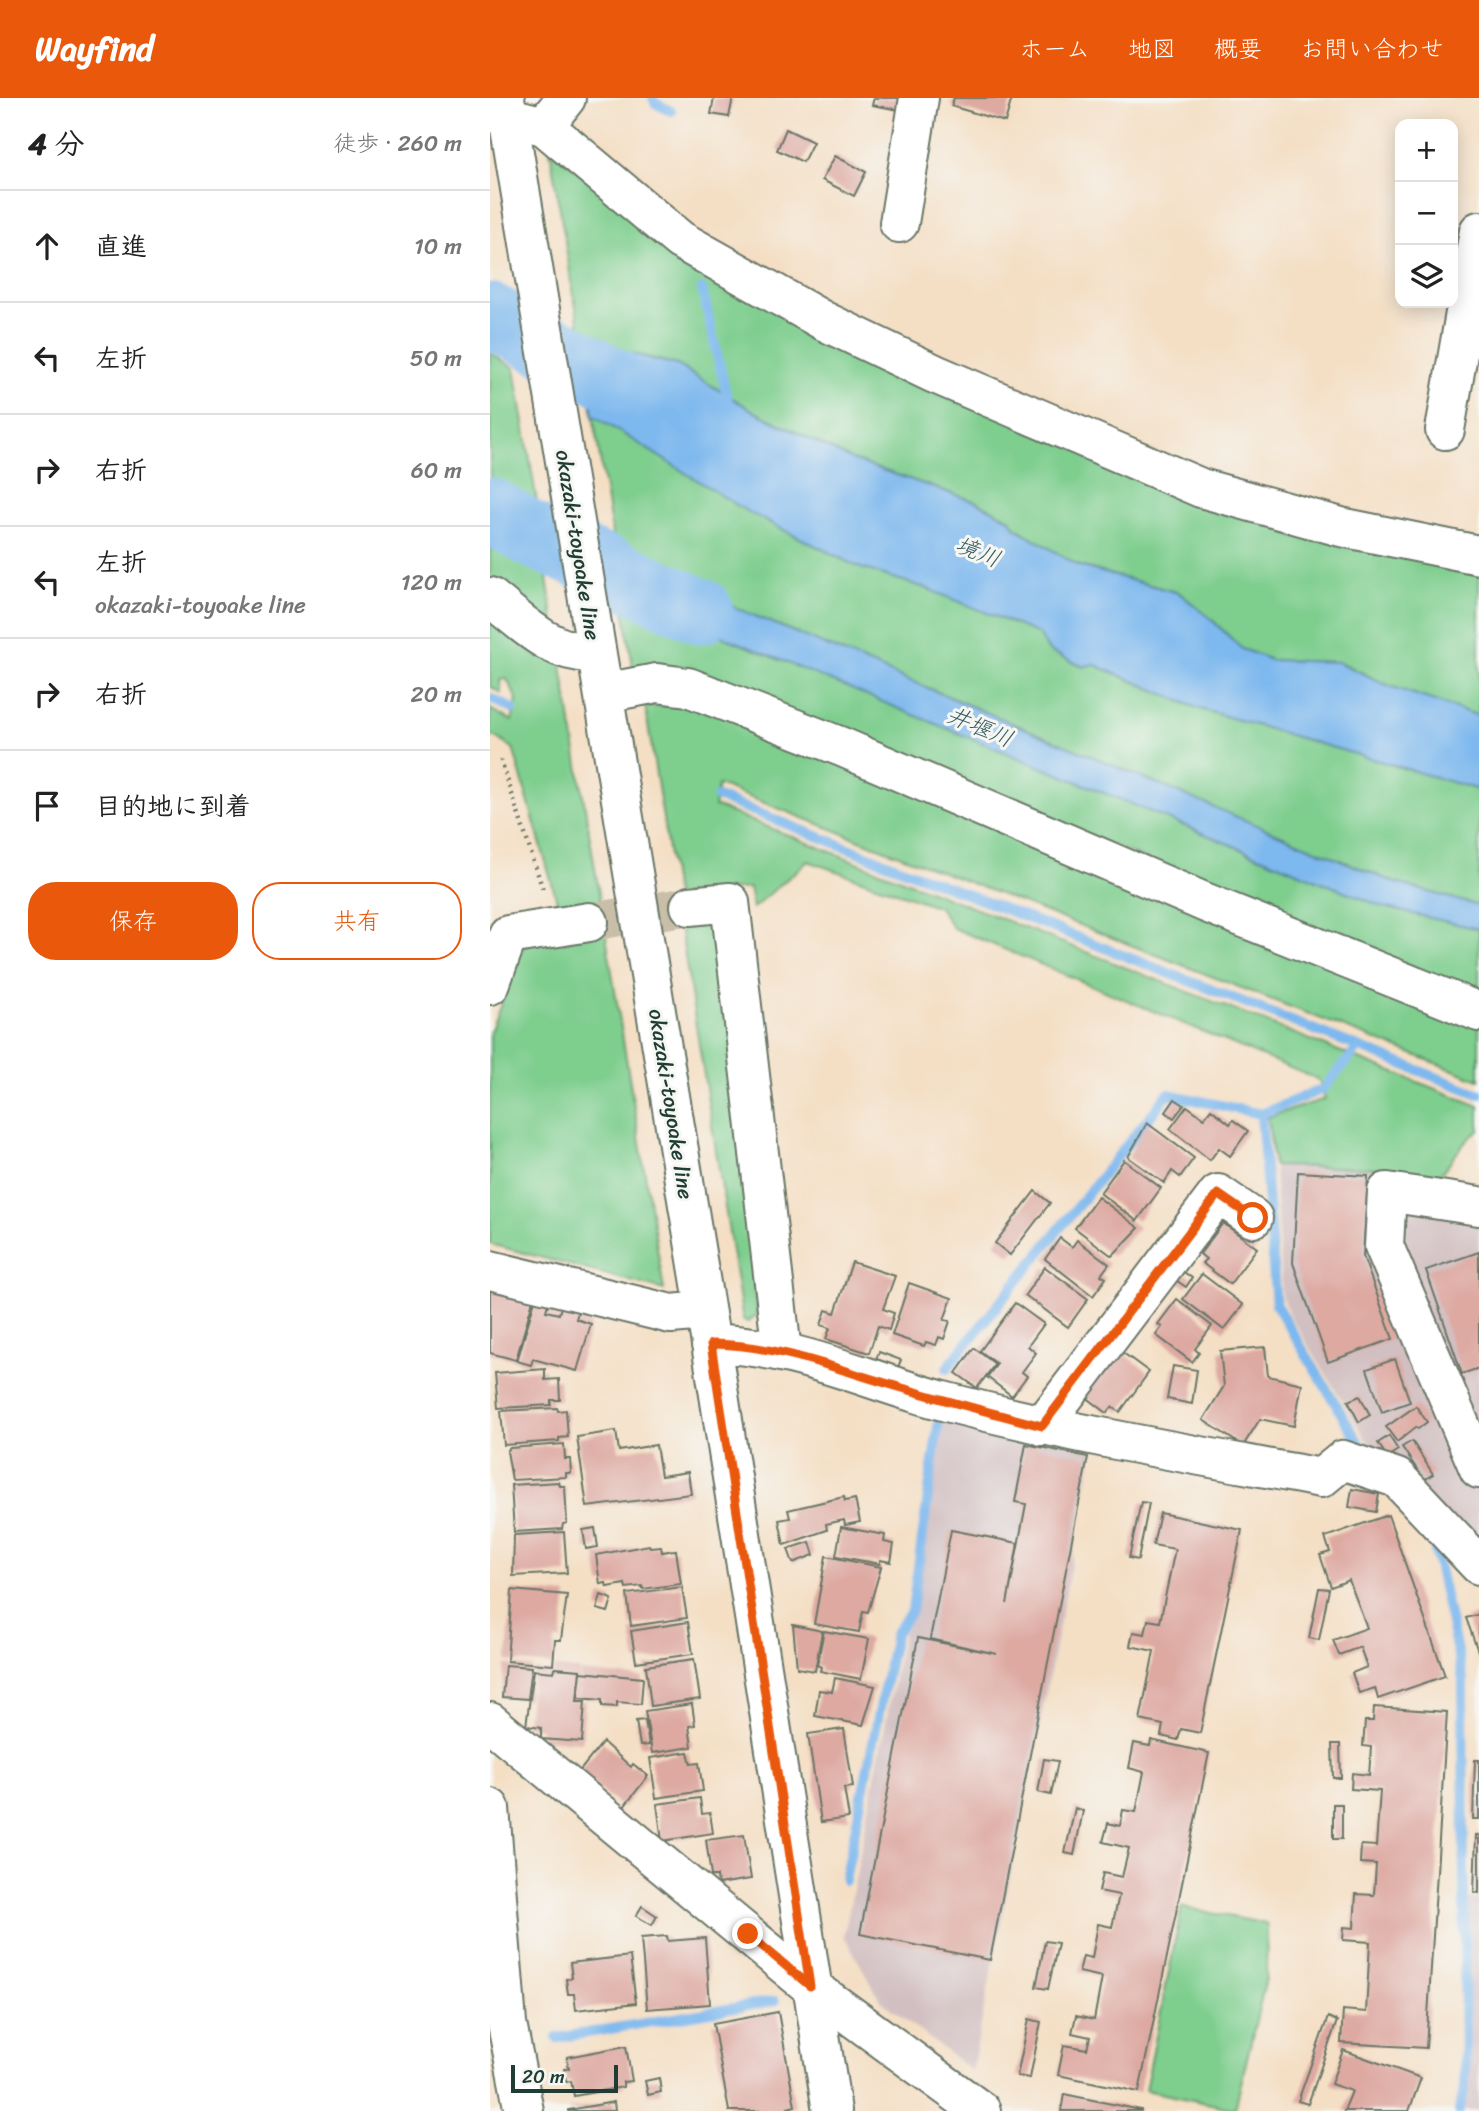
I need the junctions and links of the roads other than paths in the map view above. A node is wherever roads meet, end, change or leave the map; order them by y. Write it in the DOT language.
graph roads {
  1 [pos="919,98"];
  2 [pos="521,113"];
  3 [pos="898,223"];
  4 [pos="1479,231"];
  5 [pos="1445,430"];
  6 [pos="1479,555"];
  7 [pos="490,597"];
  8 [pos="595,648"];
  9 [pos="604,693"];
  10 [pos="690,906"];
  11 [pos="572,924"];
  12 [pos="490,985"];
  13 [pos="1479,1012"];
  14 [pos="1479,1206"];
  15 [pos="1253,1218"];
  16 [pos="490,1270"];
  17 [pos="708,1327"];
  18 [pos="782,1352"];
  19 [pos="1042,1426"];
  20 [pos="1476,1449"];
  21 [pos="1479,1566"];
  22 [pos="490,1722"];
  23 [pos="490,1808"];
  24 [pos="810,1986"];
  25 [pos="499,2025"];
  26 [pos="524,2111"];
  27 [pos="832,2111"];
  28 [pos="981,2111"];
  1 -- 3 [label="street"];
  2 -- 6 [label="street"];
  2 -- 8 [label="street, okazaki-toyoake line"];
  4 -- 5 [label="street"];
  7 -- 8 [label="street"];
  8 -- 9 [label="street, okazaki-toyoake line"];
  9 -- 13 [label="street"];
  9 -- 17 [label="street, okazaki-toyoake line"];
  10 -- 18 [label="street"];
  11 -- 12 [label="street"];
  14 -- 20 [label="street"];
  15 -- 19 [label="street"];
  16 -- 17 [label="street"];
  17 -- 18 [label="street"];
  17 -- 24 [label="street, okazaki-toyoake line"];
  18 -- 19 [label="street"];
  19 -- 21 [label="street"];
  22 -- 24 [label="street"];
  23 -- 25 [label="street"];
  24 -- 27 [label="street, okazaki-toyoake line"];
  24 -- 28 [label="street"];
  25 -- 26 [label="street"];
}
